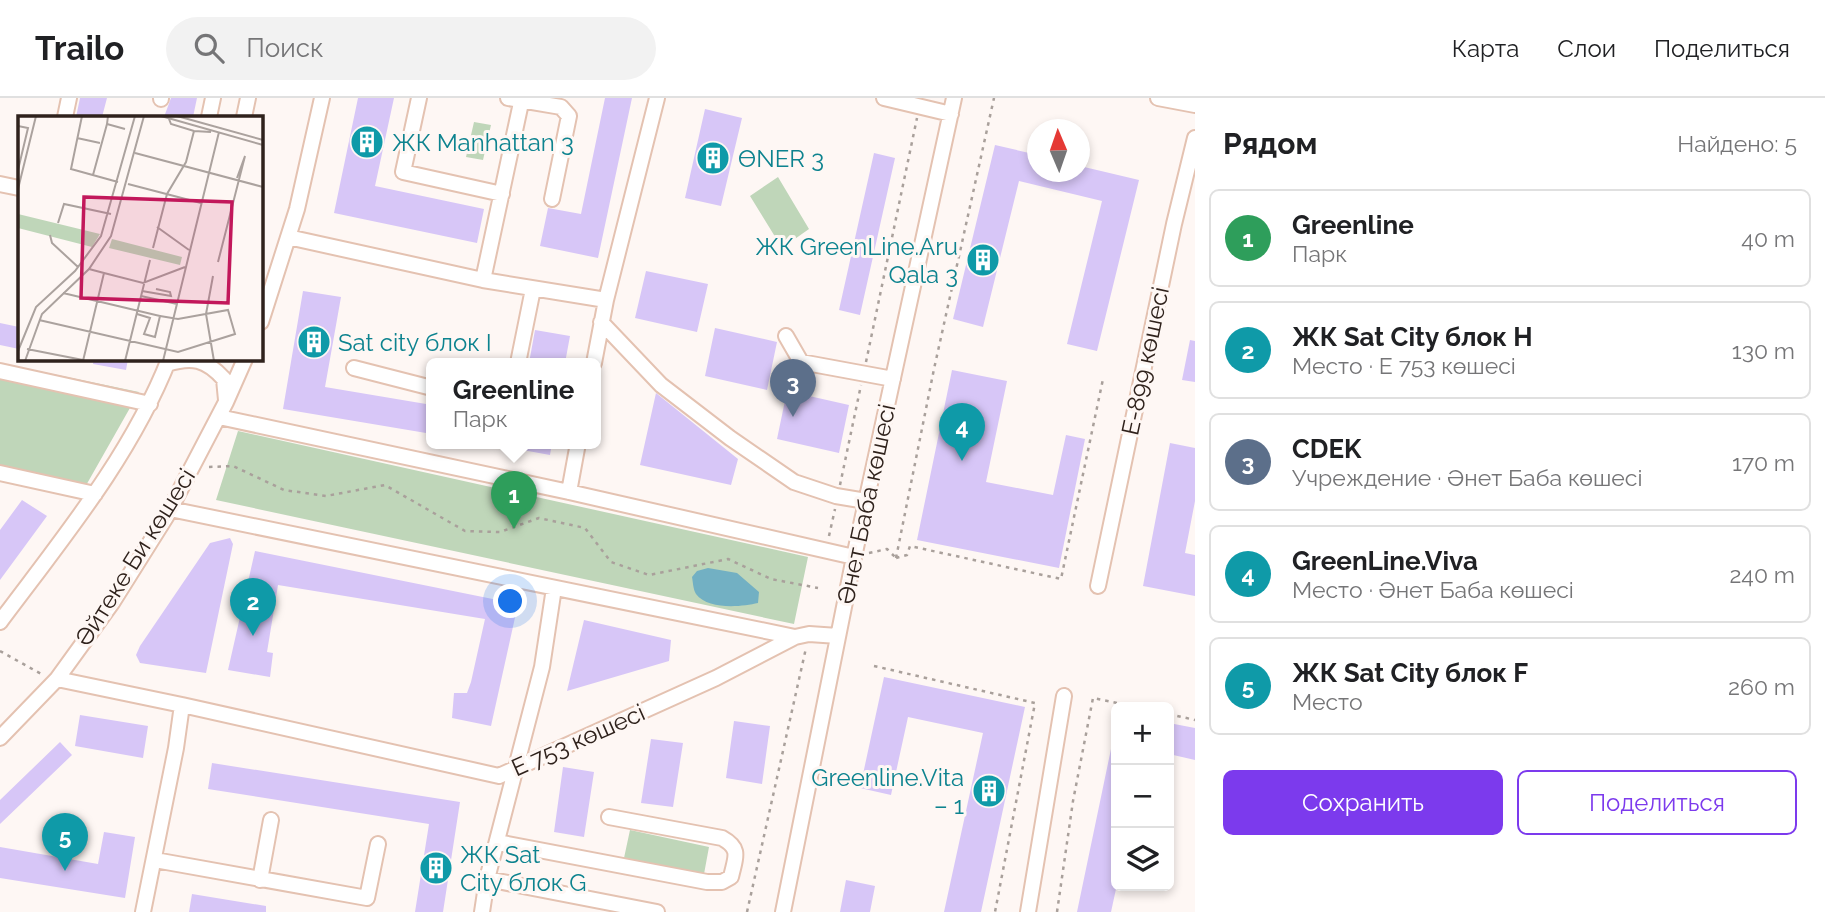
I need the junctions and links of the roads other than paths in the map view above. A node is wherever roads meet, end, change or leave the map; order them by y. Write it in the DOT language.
graph roads {
  1 [pos="69,98"];
  2 [pos="213,98"];
  3 [pos="248,98"];
  4 [pos="322,98"];
  5 [pos="419,98"];
  6 [pos="657,98"];
  7 [pos="884,98"];
  8 [pos="954,98"];
  9 [pos="1158,98"];
  10 [pos="517,99"];
  11 [pos="1195,105"];
  12 [pos="951,114"];
  13 [pos="65,116"];
  14 [pos="209,116"];
  15 [pos="244,116"];
  16 [pos="1195,138"];
  17 [pos="0,184"];
  18 [pos="18,188"];
  19 [pos="502,194"];
  20 [pos="552,199"];
  21 [pos="288,237"];
  22 [pos="483,280"];
  23 [pos="533,289"];
  24 [pos="606,300"];
  25 [pos="262,319"];
  26 [pos="601,322"];
  27 [pos="786,336"];
  28 [pos="519,358"];
  29 [pos="594,358"];
  30 [pos="245,360"];
  31 [pos="168,361"];
  32 [pos="354,369"];
  33 [pos="0,371"];
  34 [pos="893,379"];
  35 [pos="426,386"];
  36 [pos="226,402"];
  37 [pos="150,404"];
  38 [pos="219,417"];
  39 [pos="577,449"];
  40 [pos="0,474"];
  41 [pos="569,492"];
  42 [pos="94,494"];
  43 [pos="866,501"];
  44 [pos="170,509"];
  45 [pos="855,557"];
  46 [pos="1098,586"];
  47 [pos="554,588"];
  48 [pos="0,622"];
  49 [pos="802,635"];
  50 [pos="838,636"];
  51 [pos="56,680"];
  52 [pos="1064,696"];
  53 [pos="182,705"];
  54 [pos="0,738"];
  55 [pos="517,769"];
  56 [pos="609,817"];
  57 [pos="271,820"];
  58 [pos="497,842"];
  59 [pos="378,844"];
  60 [pos="155,860"];
  61 [pos="487,879"];
  62 [pos="260,880"];
  63 [pos="143,912"];
  64 [pos="482,912"];
  65 [pos="657,912"];
  66 [pos="783,912"];
  67 [pos="1028,912"];
  1 -- 13 [label="street"];
  2 -- 14 [label="street"];
  3 -- 15 [label="street"];
  4 -- 21 [label="street"];
  5 -- 19 [label="street"];
  6 -- 24 [label="street"];
  7 -- 12 [label="street"];
  8 -- 12 [label="street, Әнет Баба көшесі"];
  9 -- 11 [label="street"];
  10 -- 19 [label="street"];
  10 -- 20 [label="street"];
  12 -- 34 [label="street, Әнет Баба көшесі"];
  16 -- 46 [label="street, Е-899 көшесі"];
  17 -- 18 [label="street"];
  19 -- 22 [label="street"];
  21 -- 22 [label="street"];
  21 -- 25 [label="street"];
  22 -- 23 [label="street"];
  23 -- 24 [label="street"];
  23 -- 28 [label="street"];
  24 -- 26 [label="street"];
  26 -- 29 [label="street"];
  26 -- 43 [label="street"];
  27 -- 34 [label="street"];
  30 -- 36 [label="street, Әйтеке Би көшесі"];
  31 -- 36 [label="street"];
  31 -- 37 [label="street"];
  32 -- 35 [label="street"];
  33 -- 37 [label="street"];
  34 -- 43 [label="street, Әнет Баба көшесі"];
  36 -- 38 [label="street, Әйтеке Би көшесі"];
  37 -- 42 [label="street"];
  38 -- 41 [label="street"];
  38 -- 44 [label="street, Әйтеке Би көшесі"];
  39 -- 41 [label="street"];
  40 -- 42 [label="street"];
  41 -- 45 [label="street"];
  42 -- 48 [label="street"];
  43 -- 45 [label="street, Әнет Баба көшесі"];
  44 -- 47 [label="street"];
  44 -- 51 [label="street, Әйтеке Би көшесі"];
  45 -- 50 [label="street, Әнет Баба көшесі"];
  47 -- 49 [label="street"];
  47 -- 55 [label="street"];
  49 -- 50 [label="street"];
  49 -- 55 [label="street, Е 753 көшесі"];
  50 -- 66 [label="street, Әнет Баба көшесі"];
  51 -- 53 [label="street, Е 753 көшесі"];
  51 -- 54 [label="street, Әйтеке Би көшесі"];
  52 -- 67 [label="street"];
  53 -- 55 [label="street, Е 753 көшесі"];
  53 -- 60 [label="street"];
  55 -- 58 [label="street"];
  56 -- 58 [label="street"];
  57 -- 62 [label="street"];
  58 -- 61 [label="street"];
  59 -- 62 [label="street"];
  60 -- 62 [label="street"];
  60 -- 63 [label="street"];
  61 -- 64 [label="street"];
  61 -- 65 [label="street"];
}
